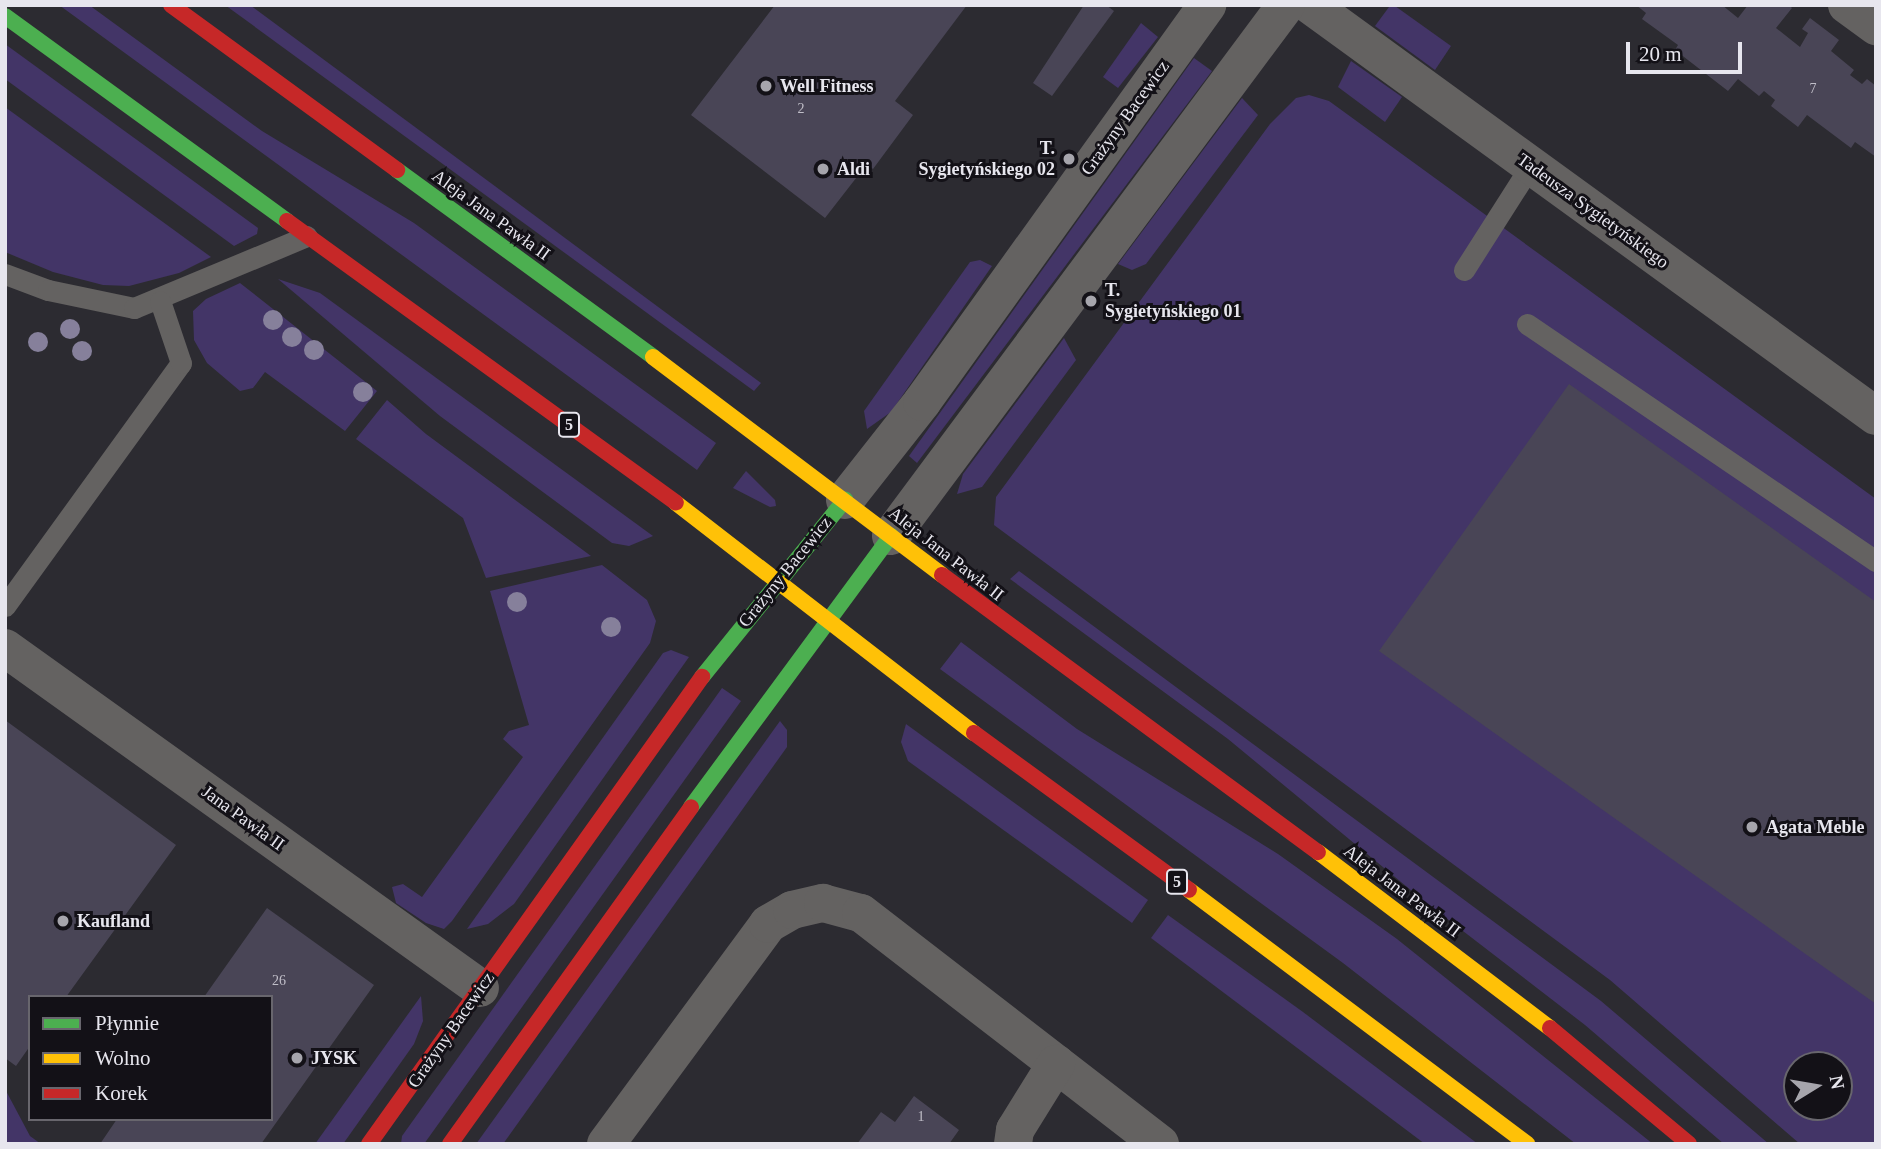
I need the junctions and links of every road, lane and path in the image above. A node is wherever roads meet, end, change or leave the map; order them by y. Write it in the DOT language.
graph roads {
  1 [pos="171,5"];
  2 [pos="1207,5"];
  3 [pos="1286,5"];
  4 [pos="1310,5"];
  5 [pos="1847,5"];
  6 [pos="5,16"];
  7 [pos="1876,26"];
  8 [pos="1531,165"];
  9 [pos="307,236"];
  10 [pos="1464,270"];
  11 [pos="5,274"];
  12 [pos="160,300"];
  13 [pos="1527,324"];
  14 [pos="1876,416"];
  15 [pos="845,500"];
  16 [pos="891,536"];
  17 [pos="1876,561"];
  18 [pos="777,581"];
  19 [pos="5,606"];
  20 [pos="827,621"];
  21 [pos="5,648"];
  22 [pos="480,988"];
  23 [pos="1056,1063"];
  24 [pos="369,1144"];
  25 [pos="450,1144"];
  26 [pos="606,1144"];
  27 [pos="1013,1144"];
  28 [pos="1160,1144"];
  29 [pos="1527,1144"];
  30 [pos="1689,1144"];
  1 -- 15 [label="main road, Aleja Jana Pawła II"];
  2 -- 15 [label="street, Grażyny Bacewicz"];
  3 -- 16 [label="street"];
  4 -- 8 [label="street, Tadeusza Sygietyńskiego"];
  5 -- 7 [label="street"];
  6 -- 9 [label="main road, 5"];
  8 -- 10 [label="lane"];
  8 -- 14 [label="street, Tadeusza Sygietyńskiego"];
  9 -- 12 [label="lane"];
  9 -- 18 [label="main road, 5"];
  11 -- 12 [label="lane"];
  12 -- 19 [label="lane"];
  13 -- 17 [label="lane"];
  15 -- 16 [label="main road, Aleja Jana Pawła II"];
  15 -- 18 [label="main road, Grażyny Bacewicz"];
  16 -- 20 [label="main road"];
  16 -- 30 [label="main road, Aleja Jana Pawła II"];
  18 -- 20 [label="main road, 5"];
  18 -- 22 [label="main road, Grażyny Bacewicz"];
  20 -- 25 [label="main road"];
  20 -- 29 [label="main road, 5"];
  21 -- 22 [label="street, Jana Pawła II"];
  22 -- 24 [label="main road, Grażyny Bacewicz"];
  23 -- 26 [label="street"];
  23 -- 27 [label="street"];
  23 -- 28 [label="street"];
}
